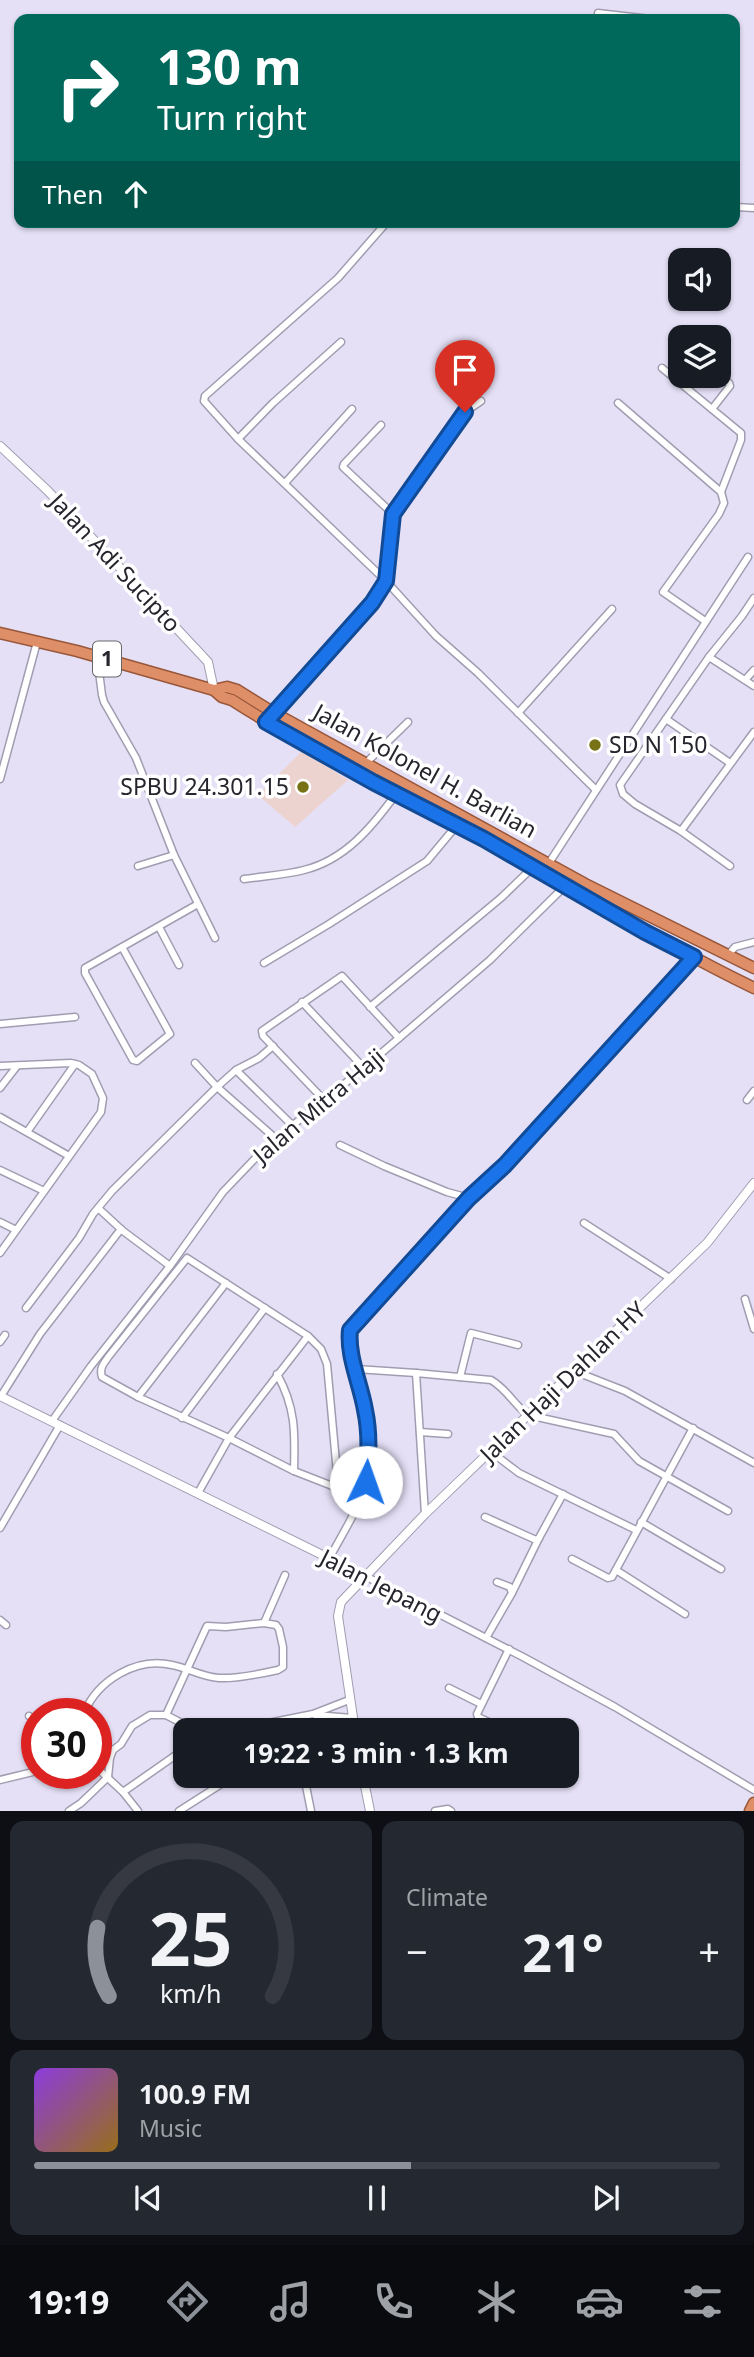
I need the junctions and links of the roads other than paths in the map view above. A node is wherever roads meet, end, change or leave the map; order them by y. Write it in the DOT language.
graph roads {
  1 [pos="598,13"];
  2 [pos="607,14"];
  3 [pos="382,228"];
  4 [pos="341,342"];
  5 [pos="662,368"];
  6 [pos="728,388"];
  7 [pos="481,401"];
  8 [pos="618,403"];
  9 [pos="352,409"];
  10 [pos="712,409"];
  11 [pos="381,425"];
  12 [pos="238,439"];
  13 [pos="0,446"];
  14 [pos="285,483"];
  15 [pos="721,492"];
  16 [pos="393,514"];
  17 [pos="748,557"];
  18 [pos="386,581"];
  19 [pos="754,598"];
  20 [pos="612,609"];
  21 [pos="705,621"];
  22 [pos="0,633"];
  23 [pos="37,642"];
  24 [pos="97,656"];
  25 [pos="709,657"];
  26 [pos="754,670"];
  27 [pos="745,680"];
  28 [pos="754,686"];
  29 [pos="214,690"];
  30 [pos="518,713"];
  31 [pos="270,718"];
  32 [pos="666,719"];
  33 [pos="408,722"];
  34 [pos="754,732"];
  35 [pos="303,735"];
  36 [pos="367,762"];
  37 [pos="730,763"];
  38 [pos="0,779"];
  39 [pos="596,790"];
  40 [pos="396,794"];
  41 [pos="457,825"];
  42 [pos="681,831"];
  43 [pos="174,855"];
  44 [pos="549,863"];
  45 [pos="138,866"];
  46 [pos="730,866"];
  47 [pos="532,867"];
  48 [pos="244,878"];
  49 [pos="566,886"];
  50 [pos="198,904"];
  51 [pos="159,926"];
  52 [pos="215,939"];
  53 [pos="754,942"];
  54 [pos="122,947"];
  55 [pos="727,956"];
  56 [pos="694,957"];
  57 [pos="264,963"];
  58 [pos="179,965"];
  59 [pos="753,966"];
  60 [pos="754,988"];
  61 [pos="302,1002"];
  62 [pos="370,1007"];
  63 [pos="75,1017"];
  64 [pos="0,1024"];
  65 [pos="399,1038"];
  66 [pos="274,1046"];
  67 [pos="195,1063"];
  68 [pos="75,1064"];
  69 [pos="0,1066"];
  70 [pos="17,1066"];
  71 [pos="364,1068"];
  72 [pos="236,1070"];
  73 [pos="216,1087"];
  74 [pos="0,1088"];
  75 [pos="754,1091"];
  76 [pos="324,1100"];
  77 [pos="747,1100"];
  78 [pos="0,1117"];
  79 [pos="292,1125"];
  80 [pos="27,1132"];
  81 [pos="275,1138"];
  82 [pos="340,1145"];
  83 [pos="69,1156"];
  84 [pos="0,1170"];
  85 [pos="754,1183"];
  86 [pos="44,1191"];
  87 [pos="469,1198"];
  88 [pos="98,1208"];
  89 [pos="0,1222"];
  90 [pos="584,1223"];
  91 [pos="121,1229"];
  92 [pos="16,1230"];
  93 [pos="0,1252"];
  94 [pos="170,1266"];
  95 [pos="671,1279"];
  96 [pos="226,1283"];
  97 [pos="745,1299"];
  98 [pos="26,1308"];
  99 [pos="265,1308"];
  100 [pos="754,1329"];
  101 [pos="5,1335"];
  102 [pos="308,1336"];
  103 [pos="0,1342"];
  104 [pos="518,1345"];
  105 [pos="355,1369"];
  106 [pos="574,1371"];
  107 [pos="416,1373"];
  108 [pos="277,1374"];
  109 [pos="460,1377"];
  110 [pos="1,1396"];
  111 [pos="138,1396"];
  112 [pos="528,1415"];
  113 [pos="181,1418"];
  114 [pos="56,1423"];
  115 [pos="693,1428"];
  116 [pos="420,1432"];
  117 [pos="448,1434"];
  118 [pos="229,1438"];
  119 [pos="491,1451"];
  120 [pos="754,1463"];
  121 [pos="294,1471"];
  122 [pos="666,1476"];
  123 [pos="198,1493"];
  124 [pos="563,1494"];
  125 [pos="728,1511"];
  126 [pos="425,1514"];
  127 [pos="485,1517"];
  128 [pos="641,1522"];
  129 [pos="0,1528"];
  130 [pos="636,1530"];
  131 [pos="539,1538"];
  132 [pos="329,1559"];
  133 [pos="572,1559"];
  134 [pos="721,1569"];
  135 [pos="616,1570"];
  136 [pos="285,1575"];
  137 [pos="365,1576"];
  138 [pos="497,1582"];
  139 [pos="512,1593"];
  140 [pos="685,1614"];
  141 [pos="264,1623"];
  142 [pos="486,1639"];
  143 [pos="509,1650"];
  144 [pos="187,1670"];
  145 [pos="449,1688"];
  146 [pos="92,1698"];
  147 [pos="349,1700"];
  148 [pos="481,1704"];
  149 [pos="313,1714"];
  150 [pos="166,1716"];
  151 [pos="298,1718"];
  152 [pos="352,1718"];
  153 [pos="480,1718"];
  154 [pos="173,1719"];
  155 [pos="112,1755"];
  156 [pos="173,1757"];
  157 [pos="21,1775"];
  158 [pos="0,1780"];
  159 [pos="112,1781"];
  160 [pos="215,1788"];
  161 [pos="306,1788"];
  162 [pos="365,1788"];
  163 [pos="96,1789"];
  164 [pos="754,1790"];
  165 [pos="122,1792"];
  166 [pos="754,1803"];
  167 [pos="74,1810"];
  168 [pos="138,1811"];
  169 [pos="178,1811"];
  170 [pos="311,1811"];
  171 [pos="370,1811"];
  172 [pos="435,1811"];
  173 [pos="451,1811"];
  174 [pos="750,1811"];
  1 -- 2 [label="street"];
  3 -- 12 [label="street"];
  4 -- 12 [label="street"];
  5 -- 10 [label="street"];
  6 -- 10 [label="street"];
  7 -- 16 [label="street"];
  8 -- 15 [label="street"];
  9 -- 14 [label="street"];
  10 -- 15 [label="street"];
  11 -- 16 [label="street"];
  12 -- 14 [label="street"];
  13 -- 29 [label="street, Jalan Adi Sucipto"];
  14 -- 18 [label="street"];
  15 -- 21 [label="street"];
  16 -- 18 [label="street"];
  17 -- 21 [label="street"];
  18 -- 30 [label="street"];
  18 -- 31 [label="street"];
  19 -- 25 [label="street"];
  20 -- 30 [label="street"];
  21 -- 39 [label="street"];
  22 -- 23 [label="highway, 1"];
  23 -- 24 [label="highway, 1"];
  23 -- 38 [label="street"];
  24 -- 29 [label="highway, 1"];
  24 -- 43 [label="street"];
  25 -- 27 [label="street"];
  25 -- 32 [label="street"];
  26 -- 27 [label="street"];
  27 -- 28 [label="street"];
  29 -- 31 [label="highway, Jalan Kolonel H. Barlian / 1"];
  30 -- 39 [label="street"];
  31 -- 35 [label="highway, Jalan Kolonel H. Barlian / 1"];
  32 -- 37 [label="street"];
  32 -- 42 [label="street"];
  33 -- 36 [label="street"];
  34 -- 37 [label="street"];
  35 -- 36 [label="highway, Jalan Kolonel H. Barlian / 1"];
  35 -- 40 [label="highway, Jalan Kolonel H. Barlian / 1"];
  36 -- 44 [label="highway, Jalan Kolonel H. Barlian / 1"];
  37 -- 42 [label="street"];
  39 -- 44 [label="street"];
  40 -- 41 [label="highway, Jalan Kolonel H. Barlian / 1"];
  40 -- 48 [label="street"];
  41 -- 47 [label="highway, Jalan Kolonel H. Barlian / 1"];
  41 -- 57 [label="street"];
  42 -- 46 [label="street"];
  43 -- 45 [label="street"];
  43 -- 50 [label="street"];
  44 -- 55 [label="highway, Jalan Kolonel H. Barlian / 1"];
  47 -- 49 [label="highway, Jalan Kolonel H. Barlian / 1"];
  47 -- 62 [label="street"];
  49 -- 56 [label="highway, Jalan Kolonel H. Barlian / 1"];
  49 -- 65 [label="street, Jalan Mitra Haji"];
  50 -- 51 [label="street"];
  50 -- 52 [label="street"];
  51 -- 54 [label="street"];
  51 -- 58 [label="street"];
  53 -- 55 [label="street"];
  54 -- 54 [label="street"];
  55 -- 59 [label="highway, Jalan Kolonel H. Barlian / 1"];
  56 -- 60 [label="highway, Jalan Kolonel H. Barlian / 1"];
  56 -- 87 [label="street"];
  61 -- 62 [label="street"];
  61 -- 66 [label="street"];
  61 -- 71 [label="street"];
  62 -- 65 [label="street"];
  63 -- 64 [label="street"];
  65 -- 71 [label="street, Jalan Mitra Haji"];
  66 -- 72 [label="street"];
  66 -- 76 [label="street"];
  67 -- 73 [label="street"];
  68 -- 70 [label="street"];
  68 -- 80 [label="street"];
  68 -- 83 [label="street"];
  69 -- 70 [label="street"];
  70 -- 74 [label="street"];
  71 -- 76 [label="street, Jalan Mitra Haji"];
  72 -- 73 [label="street"];
  72 -- 79 [label="street"];
  73 -- 81 [label="street"];
  73 -- 88 [label="street"];
  75 -- 77 [label="street"];
  76 -- 79 [label="street, Jalan Mitra Haji"];
  78 -- 80 [label="street"];
  79 -- 81 [label="street, Jalan Mitra Haji"];
  80 -- 83 [label="street"];
  81 -- 94 [label="street, Jalan Mitra Haji"];
  82 -- 87 [label="street"];
  83 -- 86 [label="street"];
  84 -- 86 [label="street"];
  85 -- 95 [label="street, Jalan Haji Dahlan HY"];
  86 -- 92 [label="street"];
  87 -- 105 [label="street"];
  88 -- 91 [label="street"];
  88 -- 98 [label="street"];
  89 -- 92 [label="street"];
  90 -- 95 [label="street"];
  91 -- 94 [label="street"];
  91 -- 110 [label="street"];
  92 -- 93 [label="street"];
  94 -- 114 [label="street, Jalan Mitra Haji"];
  95 -- 106 [label="street, Jalan Haji Dahlan HY"];
  96 -- 99 [label="street"];
  96 -- 111 [label="street"];
  96 -- 111 [label="street"];
  97 -- 100 [label="street"];
  99 -- 102 [label="street"];
  99 -- 113 [label="street"];
  101 -- 103 [label="street"];
  102 -- 108 [label="street"];
  102 -- 121 [label="street"];
  104 -- 109 [label="street"];
  105 -- 107 [label="street"];
  105 -- 132 [label="street"];
  106 -- 112 [label="street, Jalan Haji Dahlan HY"];
  106 -- 115 [label="street"];
  107 -- 109 [label="street"];
  107 -- 116 [label="street"];
  108 -- 118 [label="street"];
  108 -- 121 [label="street"];
  109 -- 112 [label="street"];
  110 -- 114 [label="street, Jalan Jepang"];
  111 -- 113 [label="street"];
  112 -- 119 [label="street, Jalan Haji Dahlan HY"];
  112 -- 122 [label="street"];
  113 -- 118 [label="street"];
  114 -- 123 [label="street, Jalan Jepang"];
  114 -- 129 [label="street, Jalan Mitra Haji"];
  115 -- 120 [label="street"];
  115 -- 122 [label="street"];
  116 -- 117 [label="street"];
  116 -- 126 [label="street"];
  118 -- 121 [label="street"];
  118 -- 123 [label="street"];
  119 -- 124 [label="street"];
  119 -- 126 [label="street, Jalan Haji Dahlan HY"];
  122 -- 125 [label="street"];
  122 -- 128 [label="street"];
  123 -- 132 [label="street, Jalan Jepang"];
  124 -- 130 [label="street"];
  124 -- 131 [label="street"];
  126 -- 137 [label="street, Jalan Haji Dahlan HY"];
  127 -- 131 [label="street"];
  128 -- 130 [label="street"];
  128 -- 134 [label="street"];
  130 -- 135 [label="street"];
  131 -- 139 [label="street"];
  132 -- 137 [label="street, Jalan Jepang"];
  133 -- 135 [label="street"];
  135 -- 140 [label="street"];
  136 -- 141 [label="street"];
  137 -- 142 [label="street, Jalan Jepang"];
  137 -- 147 [label="street, Jalan Haji Dahlan HY"];
  138 -- 139 [label="street"];
  139 -- 142 [label="street"];
  141 -- 144 [label="street"];
  141 -- 144 [label="street"];
  142 -- 143 [label="street, Jalan Jepang"];
  143 -- 148 [label="street"];
  143 -- 164 [label="street, Jalan Jepang"];
  144 -- 146 [label="street"];
  144 -- 150 [label="street"];
  145 -- 148 [label="street"];
  147 -- 149 [label="street"];
  147 -- 152 [label="street, Jalan Haji Dahlan HY"];
  148 -- 153 [label="street"];
  149 -- 151 [label="street"];
  149 -- 152 [label="street"];
  150 -- 154 [label="street"];
  150 -- 155 [label="street"];
  156 -- 165 [label="street"];
  157 -- 158 [label="street"];
  159 -- 165 [label="street"];
  160 -- 169 [label="street"];
  161 -- 170 [label="street"];
  162 -- 171 [label="street"];
  163 -- 167 [label="street"];
  165 -- 168 [label="street"];
  166 -- 174 [label="highway"];
  172 -- 173 [label="street"];
}
